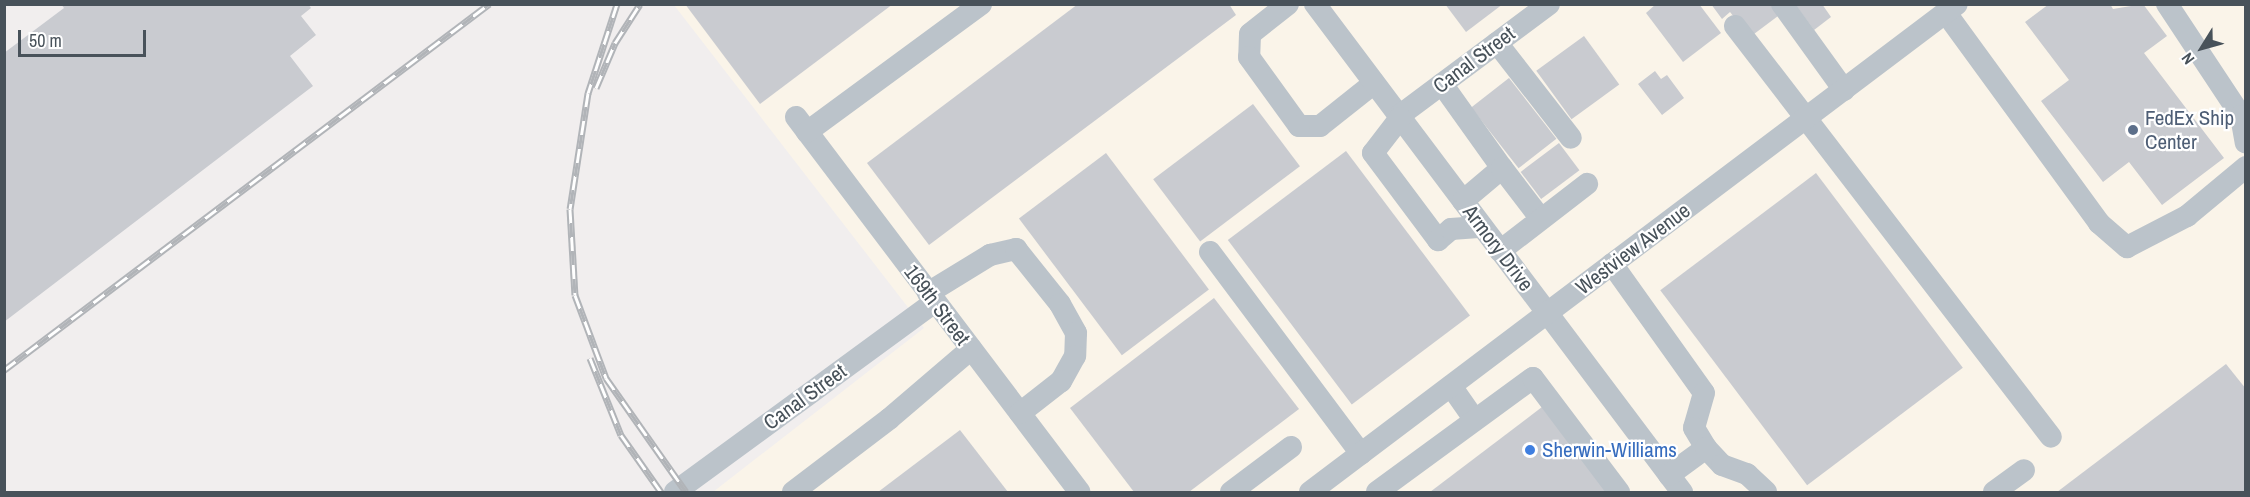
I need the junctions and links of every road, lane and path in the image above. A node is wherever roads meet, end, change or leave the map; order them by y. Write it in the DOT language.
graph roads {
  1 [pos="981,4"];
  2 [pos="1288,4"];
  3 [pos="1315,4"];
  4 [pos="1549,4"];
  5 [pos="1782,4"];
  6 [pos="2167,4"];
  7 [pos="1951,9"];
  8 [pos="1735,26"];
  9 [pos="1497,43"];
  10 [pos="1374,83"];
  11 [pos="1442,84"];
  12 [pos="1844,90"];
  13 [pos="1399,117"];
  14 [pos="1807,118"];
  15 [pos="1571,138"];
  16 [pos="2246,143"];
  17 [pos="2246,167"];
  18 [pos="1502,168"];
  19 [pos="1587,183"];
  20 [pos="1462,201"];
  21 [pos="1541,219"];
  22 [pos="1482,227"];
  23 [pos="1500,251"];
  24 [pos="1210,252"];
  25 [pos="1612,264"];
  26 [pos="931,297"];
  27 [pos="1547,314"];
  28 [pos="970,349"];
  29 [pos="1450,386"];
  30 [pos="1020,414"];
  31 [pos="1474,419"];
  32 [pos="2051,437"];
  33 [pos="1291,447"];
  34 [pos="1706,448"];
  35 [pos="1361,454"];
  36 [pos="2024,470"];
  37 [pos="1675,484"];
  38 [pos="1317,490"];
  39 [pos="675,492"];
  40 [pos="792,492"];
  41 [pos="1080,492"];
  42 [pos="1231,492"];
  43 [pos="1377,492"];
  44 [pos="1619,492"];
  45 [pos="1766,492"];
  46 [pos="1995,492"];
  1 -- 26 [label="street, 169th Street"];
  2 -- 10 [label="street"];
  3 -- 10 [label="street, Armory Drive"];
  4 -- 9 [label="street, Canal Street"];
  5 -- 12 [label="street"];
  6 -- 16 [label="street"];
  7 -- 12 [label="street, Westview Avenue"];
  7 -- 17 [label="street"];
  8 -- 14 [label="street"];
  9 -- 11 [label="street, Canal Street"];
  9 -- 15 [label="street"];
  10 -- 13 [label="street, Armory Drive"];
  11 -- 13 [label="street, Canal Street"];
  11 -- 18 [label="street"];
  12 -- 14 [label="street, Westview Avenue"];
  13 -- 20 [label="street, Armory Drive"];
  13 -- 22 [label="street, Canal Street"];
  14 -- 25 [label="street, Westview Avenue"];
  14 -- 32 [label="street"];
  18 -- 20 [label="street"];
  18 -- 21 [label="street"];
  19 -- 21 [label="street"];
  20 -- 22 [label="street, Armory Drive"];
  21 -- 23 [label="street"];
  22 -- 23 [label="street, Armory Drive"];
  23 -- 27 [label="street, Armory Drive"];
  24 -- 35 [label="street"];
  25 -- 27 [label="street, Westview Avenue"];
  25 -- 34 [label="street"];
  26 -- 28 [label="street, 169th Street"];
  26 -- 30 [label="street, Canal Street"];
  26 -- 39 [label="street, Canal Street"];
  27 -- 29 [label="street, Westview Avenue"];
  27 -- 37 [label="street, Armory Drive"];
  28 -- 30 [label="street, 169th Street"];
  28 -- 40 [label="street"];
  29 -- 31 [label="street"];
  29 -- 35 [label="street, Westview Avenue"];
  30 -- 41 [label="street, 169th Street"];
  31 -- 43 [label="street"];
  31 -- 44 [label="street"];
  33 -- 42 [label="street"];
  34 -- 37 [label="street"];
  34 -- 45 [label="street"];
  35 -- 38 [label="street, Westview Avenue"];
  36 -- 46 [label="street"];
}
